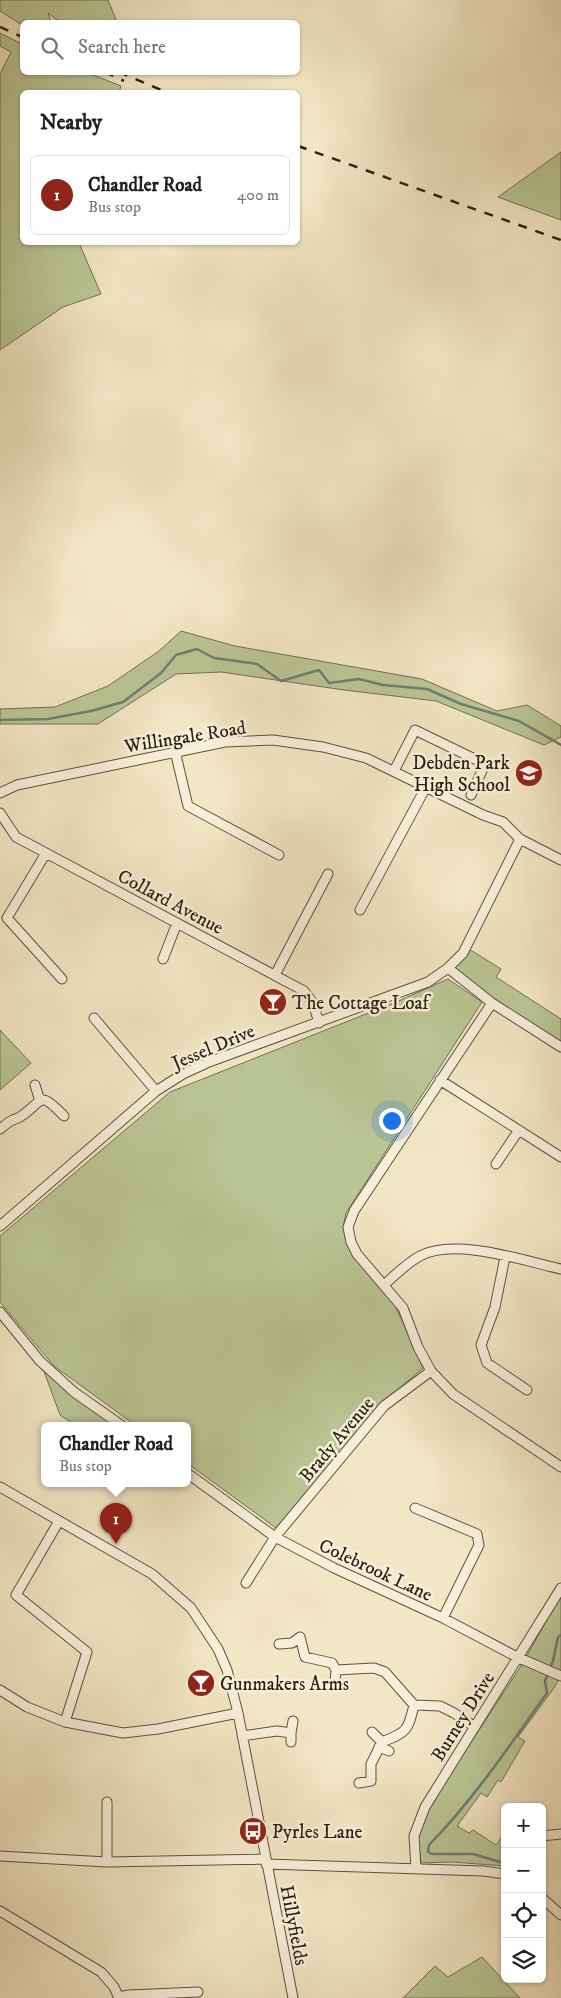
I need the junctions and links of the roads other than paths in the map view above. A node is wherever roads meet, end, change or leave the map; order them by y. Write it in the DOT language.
graph roads {
  1 [pos="175,751"];
  2 [pos="394,771"];
  3 [pos="426,787"];
  4 [pos="0,793"];
  5 [pos="471,795"];
  6 [pos="0,812"];
  7 [pos="520,839"];
  8 [pos="46,853"];
  9 [pos="279,855"];
  10 [pos="561,860"];
  11 [pos="328,874"];
  12 [pos="360,910"];
  13 [pos="177,923"];
  14 [pos="163,959"];
  15 [pos="448,968"];
  16 [pos="275,975"];
  17 [pos="62,979"];
  18 [pos="492,1003"];
  19 [pos="94,1018"];
  20 [pos="319,1022"];
  21 [pos="561,1047"];
  22 [pos="440,1080"];
  23 [pos="35,1085"];
  24 [pos="156,1091"];
  25 [pos="40,1101"];
  26 [pos="64,1116"];
  27 [pos="0,1129"];
  28 [pos="519,1130"];
  29 [pos="561,1157"];
  30 [pos="496,1164"];
  31 [pos="0,1226"];
  32 [pos="505,1257"];
  33 [pos="561,1270"];
  34 [pos="384,1285"];
  35 [pos="0,1312"];
  36 [pos="430,1371"];
  37 [pos="527,1390"];
  38 [pos="116,1422"];
  39 [pos="561,1467"];
  40 [pos="191,1476"];
  41 [pos="0,1487"];
  42 [pos="415,1508"];
  43 [pos="59,1521"];
  44 [pos="275,1537"];
  45 [pos="246,1583"];
  46 [pos="561,1588"];
  47 [pos="443,1618"];
  48 [pos="279,1644"];
  49 [pos="517,1657"];
  50 [pos="336,1670"];
  51 [pos="558,1675"];
  52 [pos="335,1683"];
  53 [pos="0,1691"];
  54 [pos="414,1705"];
  55 [pos="238,1712"];
  56 [pos="292,1721"];
  57 [pos="65,1722"];
  58 [pos="475,1727"];
  59 [pos="372,1732"];
  60 [pos="242,1736"];
  61 [pos="380,1745"];
  62 [pos="389,1752"];
  63 [pos="359,1783"];
  64 [pos="107,1802"];
  65 [pos="561,1834"];
  66 [pos="546,1836"];
  67 [pos="0,1856"];
  68 [pos="266,1861"];
  69 [pos="108,1862"];
  70 [pos="416,1869"];
  71 [pos="501,1873"];
  72 [pos="546,1902"];
  73 [pos="0,1911"];
  74 [pos="561,1915"];
  75 [pos="198,1992"];
  76 [pos="119,1997"];
  77 [pos="293,1998"];
  1 -- 2 [label="street, Willingale Road"];
  1 -- 4 [label="street, Willingale Road"];
  1 -- 9 [label="street"];
  2 -- 3 [label="street, Willingale Road"];
  2 -- 5 [label="street"];
  3 -- 7 [label="street, Willingale Road"];
  3 -- 12 [label="street"];
  6 -- 8 [label="street, Collard Avenue"];
  7 -- 10 [label="street, Willingale Road"];
  7 -- 15 [label="street, Jessel Drive"];
  8 -- 13 [label="street, Collard Avenue"];
  8 -- 17 [label="street"];
  11 -- 16 [label="street"];
  13 -- 14 [label="street"];
  13 -- 16 [label="street, Collard Avenue"];
  15 -- 18 [label="street"];
  15 -- 20 [label="street, Jessel Drive"];
  16 -- 20 [label="street, Collard Avenue"];
  18 -- 21 [label="street"];
  18 -- 22 [label="street"];
  19 -- 24 [label="street"];
  20 -- 24 [label="street, Jessel Drive"];
  22 -- 28 [label="street"];
  22 -- 34 [label="street"];
  23 -- 25 [label="street"];
  24 -- 31 [label="street, Jessel Drive"];
  25 -- 26 [label="street"];
  25 -- 27 [label="street"];
  28 -- 29 [label="street"];
  28 -- 30 [label="street"];
  32 -- 33 [label="street"];
  32 -- 34 [label="street"];
  32 -- 37 [label="street"];
  34 -- 36 [label="street"];
  35 -- 38 [label="street"];
  36 -- 39 [label="street"];
  36 -- 44 [label="street, Brady Avenue"];
  40 -- 44 [label="street, Colebrook Lane"];
  41 -- 43 [label="street, Hillyfields"];
  42 -- 47 [label="street"];
  43 -- 55 [label="street, Hillyfields"];
  43 -- 57 [label="street"];
  44 -- 45 [label="street, Brady Avenue"];
  44 -- 47 [label="street, Colebrook Lane"];
  46 -- 49 [label="street, Burney Drive"];
  47 -- 49 [label="street, Colebrook Lane"];
  48 -- 50 [label="street"];
  49 -- 51 [label="street, Colebrook Lane"];
  49 -- 58 [label="street, Burney Drive"];
  50 -- 52 [label="street"];
  50 -- 54 [label="street"];
  53 -- 57 [label="street"];
  54 -- 58 [label="street"];
  54 -- 61 [label="street"];
  55 -- 57 [label="street"];
  55 -- 60 [label="street, Hillyfields"];
  56 -- 60 [label="street"];
  58 -- 70 [label="street, Burney Drive"];
  59 -- 61 [label="street"];
  60 -- 68 [label="street, Hillyfields"];
  61 -- 62 [label="street"];
  61 -- 63 [label="street"];
  64 -- 69 [label="street"];
  65 -- 66 [label="street"];
  67 -- 69 [label="street"];
  68 -- 69 [label="street"];
  68 -- 70 [label="street"];
  68 -- 77 [label="street, Hillyfields"];
  70 -- 71 [label="street"];
  72 -- 74 [label="street"];
  73 -- 76 [label="street"];
  75 -- 76 [label="street"];
}
